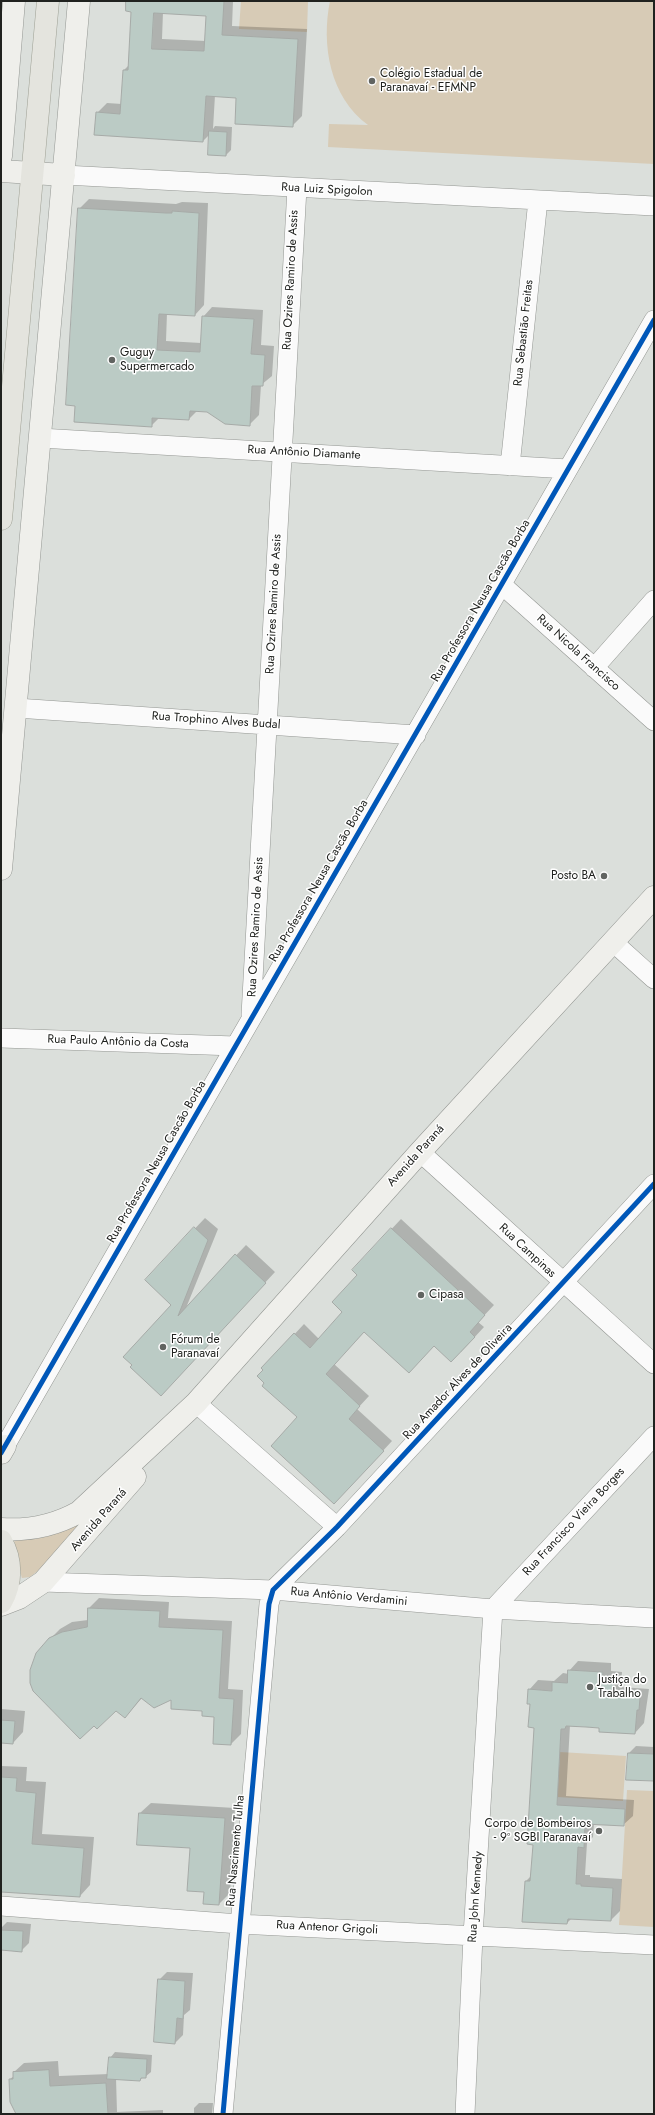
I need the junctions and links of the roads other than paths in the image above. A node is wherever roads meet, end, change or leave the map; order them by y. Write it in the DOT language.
graph roads {
  1 [pos="14,1"];
  2 [pos="48,1"];
  3 [pos="79,1"];
  4 [pos="1,156"];
  5 [pos="1,171"];
  6 [pos="32,173"];
  7 [pos="64,175"];
  8 [pos="297,188"];
  9 [pos="538,200"];
  10 [pos="654,206"];
  11 [pos="654,320"];
  12 [pos="40,438"];
  13 [pos="283,452"];
  14 [pos="510,466"];
  15 [pos="568,469"];
  16 [pos="1,519"];
  17 [pos="502,584"];
  18 [pos="654,600"];
  19 [pos="594,668"];
  20 [pos="16,708"];
  21 [pos="654,721"];
  22 [pos="267,725"];
  23 [pos="416,735"];
  24 [pos="1,869"];
  25 [pos="654,897"];
  26 [pos="613,942"];
  27 [pos="654,979"];
  28 [pos="250,1019"];
  29 [pos="1,1038"];
  30 [pos="235,1046"];
  31 [pos="420,1152"];
  32 [pos="654,1184"];
  33 [pos="563,1284"];
  34 [pos="654,1364"];
  35 [pos="189,1410"];
  36 [pos="654,1436"];
  37 [pos="2,1449"];
  38 [pos="337,1527"];
  39 [pos="1,1529"];
  40 [pos="1,1541"];
  41 [pos="43,1582"];
  42 [pos="273,1590"];
  43 [pos="1,1602"];
  44 [pos="1,1605"];
  45 [pos="493,1609"];
  46 [pos="654,1618"];
  47 [pos="1,1906"];
  48 [pos="240,1924"];
  49 [pos="473,1936"];
  50 [pos="654,1945"];
  51 [pos="223,2114"];
  52 [pos="465,2114"];
  1 -- 4 [label="street"];
  2 -- 6 [label="main road"];
  3 -- 7 [label="street"];
  5 -- 6 [label="street, Rua Luiz Spigolon"];
  6 -- 7 [label="street, Rua Luiz Spigolon"];
  6 -- 16 [label="main road"];
  7 -- 8 [label="street, Rua Luiz Spigolon"];
  7 -- 12 [label="street"];
  8 -- 9 [label="street, Rua Luiz Spigolon"];
  8 -- 13 [label="street, Rua Ozires Ramiro de Assis"];
  9 -- 10 [label="street, Rua Luiz Spigolon"];
  9 -- 14 [label="street, Rua Sebastião Freitas"];
  11 -- 15 [label="street, Rua Professora Neusa Cascão Borba"];
  12 -- 13 [label="street, Rua Antônio Diamante"];
  12 -- 20 [label="street"];
  13 -- 14 [label="street, Rua Antônio Diamante"];
  13 -- 22 [label="street, Rua Ozires Ramiro de Assis"];
  14 -- 15 [label="street, Rua Antônio Diamante"];
  15 -- 17 [label="street, Rua Professora Neusa Cascão Borba"];
  17 -- 19 [label="street, Rua Nicola Francisco"];
  17 -- 23 [label="street, Rua Professora Neusa Cascão Borba"];
  18 -- 19 [label="street"];
  19 -- 21 [label="street, Rua Nicola Francisco"];
  20 -- 22 [label="street, Rua Trophino Alves Budal"];
  20 -- 24 [label="street"];
  22 -- 23 [label="street, Rua Trophino Alves Budal"];
  22 -- 28 [label="street, Rua Ozires Ramiro de Assis"];
  23 -- 28 [label="street, Rua Professora Neusa Cascão Borba"];
  25 -- 26 [label="street, Avenida Paraná"];
  26 -- 27 [label="street"];
  26 -- 31 [label="street, Avenida Paraná"];
  28 -- 30 [label="street, Rua Professora Neusa Cascão Borba"];
  29 -- 30 [label="street, Rua Paulo Antônio da Costa"];
  30 -- 37 [label="street, Rua Professora Neusa Cascão Borba"];
  31 -- 33 [label="street, Rua Campinas"];
  31 -- 35 [label="street, Avenida Paraná"];
  32 -- 33 [label="street, Rua Amador Alves de Oliveira"];
  33 -- 34 [label="street, Rua Campinas"];
  33 -- 38 [label="street, Rua Amador Alves de Oliveira"];
  35 -- 38 [label="street"];
  35 -- 39 [label="street, Avenida Paraná"];
  35 -- 41 [label="street, Avenida Paraná"];
  36 -- 45 [label="street, Rua Francisco Vieira Borges"];
  38 -- 42 [label="street, Rua Amador Alves de Oliveira"];
  40 -- 43 [label="main road"];
  41 -- 42 [label="street, Rua Antônio Verdamini"];
  41 -- 44 [label="street, Avenida Paraná"];
  42 -- 45 [label="street, Rua Antônio Verdamini"];
  42 -- 48 [label="street, Rua Nascimento Tulha"];
  45 -- 46 [label="street, Rua Antônio Verdamini"];
  45 -- 49 [label="street, Rua John Kennedy"];
  47 -- 48 [label="street, Rua Antenor Grigoli"];
  48 -- 49 [label="street, Rua Antenor Grigoli"];
  48 -- 51 [label="street, Rua Nascimento Tulha"];
  49 -- 50 [label="street, Rua Antenor Grigoli"];
  49 -- 52 [label="street, Rua John Kennedy"];
}
